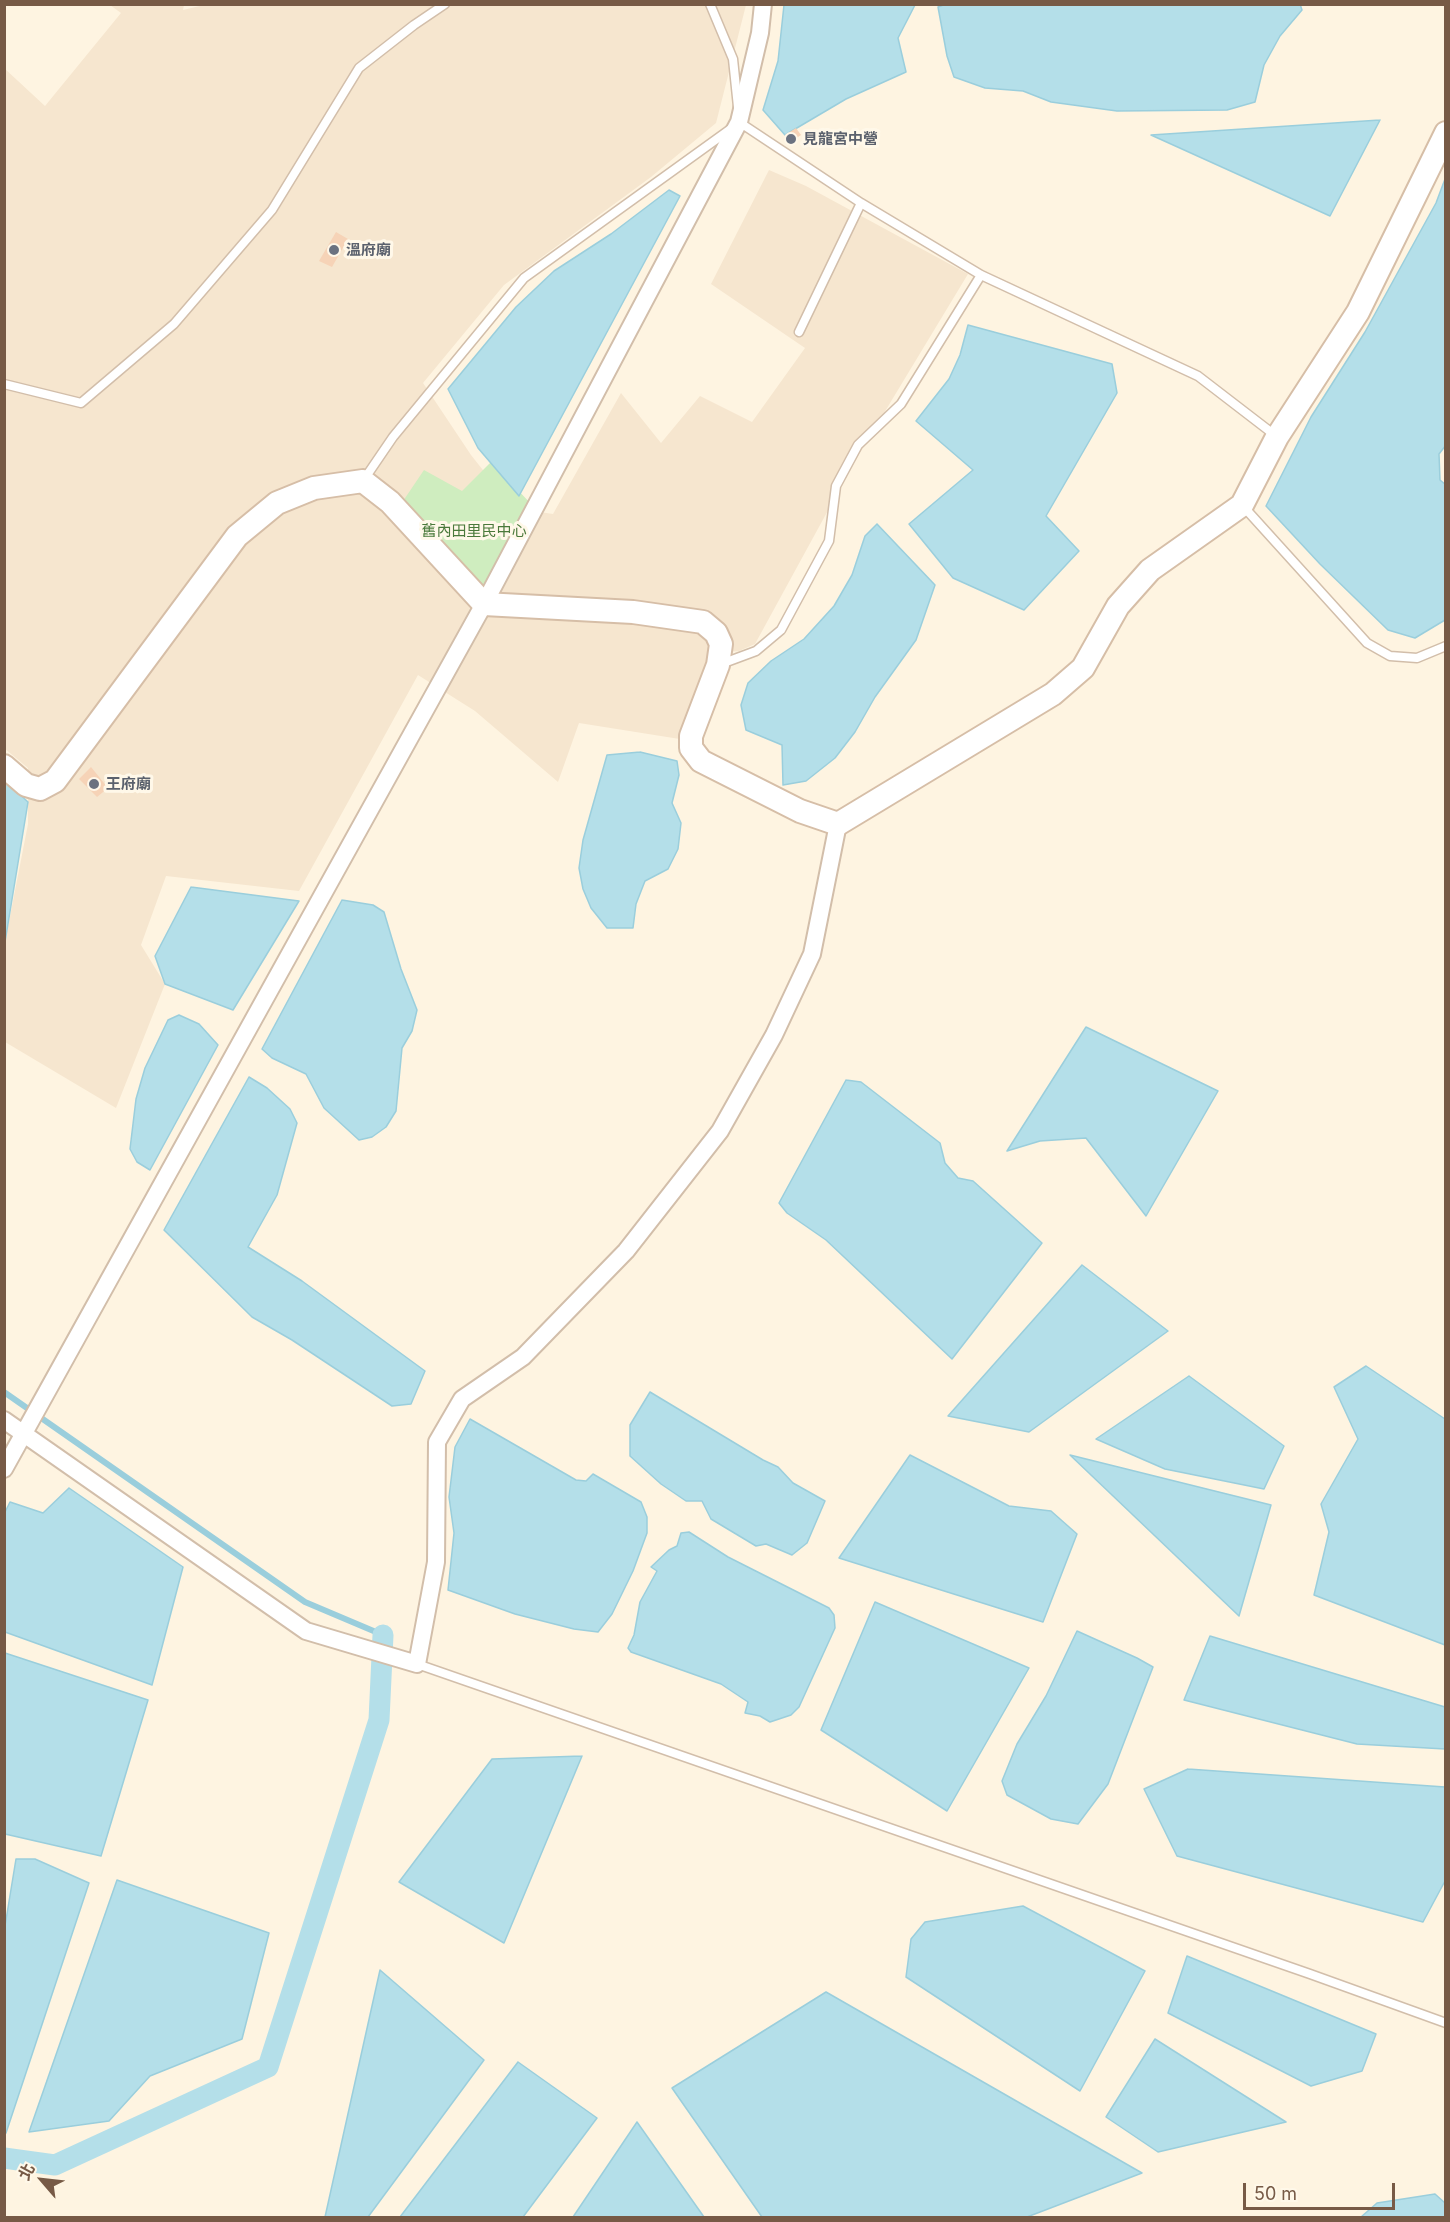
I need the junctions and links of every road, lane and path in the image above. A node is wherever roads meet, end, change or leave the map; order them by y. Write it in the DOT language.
graph roads {
  1 [pos="445,4"];
  2 [pos="710,4"];
  3 [pos="763,4"];
  4 [pos="739,122"];
  5 [pos="1446,133"];
  6 [pos="861,204"];
  7 [pos="981,275"];
  8 [pos="799,332"];
  9 [pos="4,384"];
  10 [pos="1277,437"];
  11 [pos="363,481"];
  12 [pos="1242,505"];
  13 [pos="484,604"];
  14 [pos="1446,646"];
  15 [pos="718,665"];
  16 [pos="4,766"];
  17 [pos="838,824"];
  18 [pos="4,1420"];
  19 [pos="24,1434"];
  20 [pos="4,1469"];
  21 [pos="417,1664"];
  22 [pos="1446,2023"];
  1 -- 9 [label="lane"];
  2 -- 4 [label="lane"];
  3 -- 4 [label="street"];
  4 -- 6 [label="lane"];
  4 -- 11 [label="lane"];
  4 -- 13 [label="street"];
  5 -- 10 [label="street"];
  6 -- 7 [label="lane"];
  6 -- 8 [label="lane"];
  7 -- 10 [label="lane"];
  7 -- 15 [label="lane"];
  10 -- 12 [label="street"];
  11 -- 13 [label="street"];
  11 -- 16 [label="street"];
  12 -- 14 [label="lane"];
  12 -- 17 [label="street"];
  13 -- 15 [label="street"];
  13 -- 19 [label="street"];
  15 -- 17 [label="street"];
  17 -- 21 [label="street"];
  18 -- 19 [label="street"];
  19 -- 20 [label="street"];
  19 -- 21 [label="street"];
  21 -- 22 [label="lane"];
}
